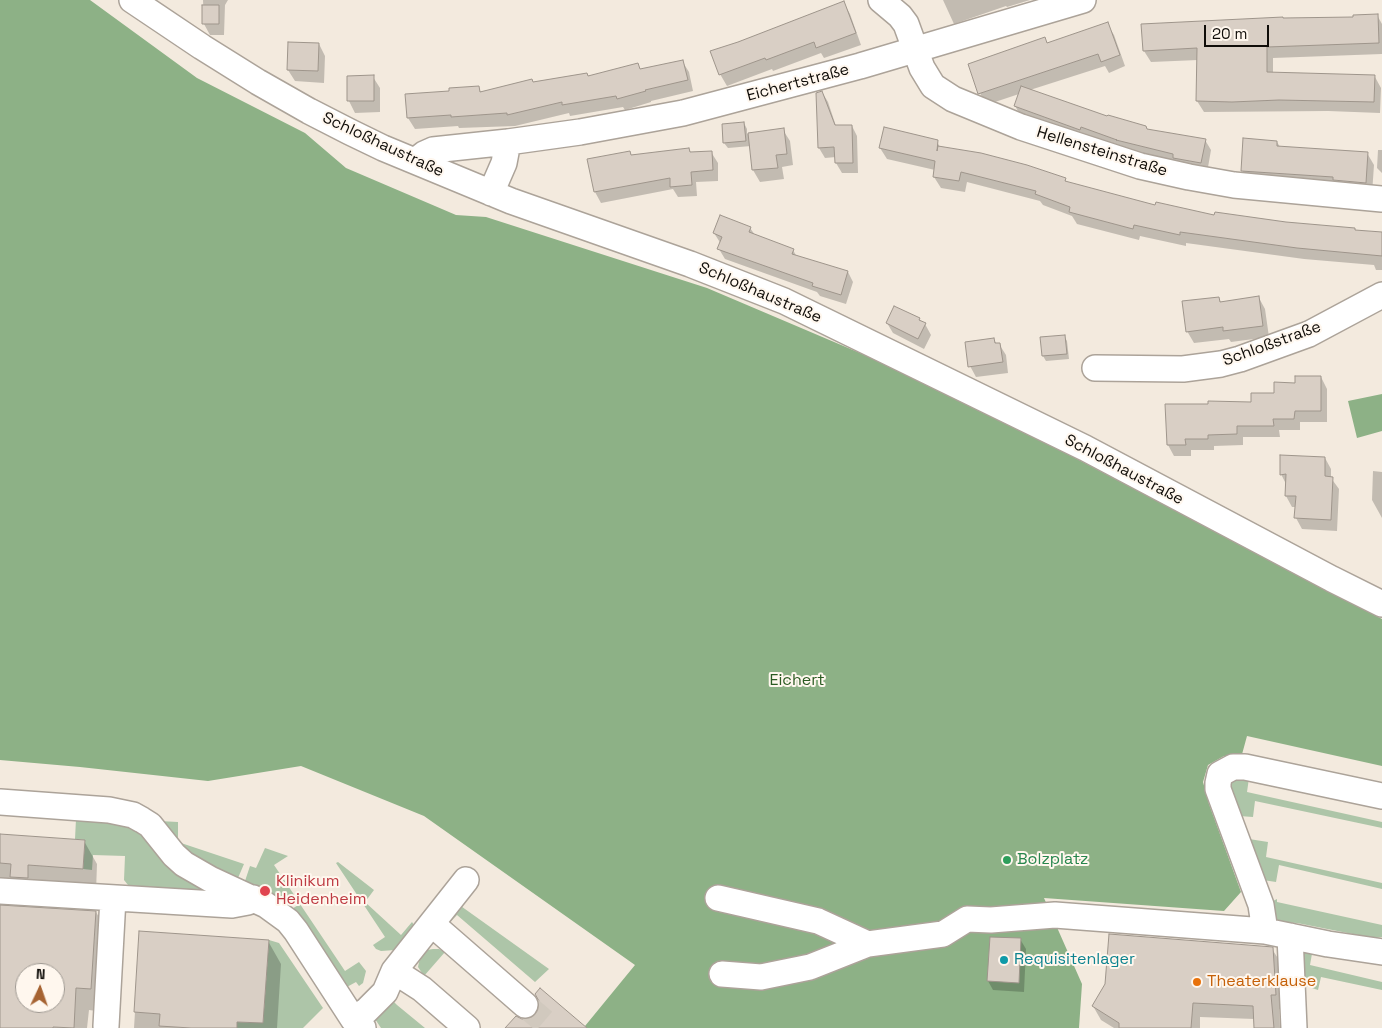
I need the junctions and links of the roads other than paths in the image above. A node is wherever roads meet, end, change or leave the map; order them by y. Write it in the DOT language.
graph roads {
  1 [pos="132,0"];
  2 [pos="881,0"];
  3 [pos="1083,0"];
  4 [pos="916,50"];
  5 [pos="508,142"];
  6 [pos="416,161"];
  7 [pos="491,193"];
  8 [pos="1382,199"];
  9 [pos="1382,295"];
  10 [pos="1095,368"];
  11 [pos="1382,604"];
  12 [pos="1382,796"];
  13 [pos="0,802"];
  14 [pos="466,880"];
  15 [pos="0,891"];
  16 [pos="113,898"];
  17 [pos="253,898"];
  18 [pos="718,898"];
  19 [pos="432,924"];
  20 [pos="1265,931"];
  21 [pos="1290,936"];
  22 [pos="868,944"];
  23 [pos="1382,952"];
  24 [pos="394,971"];
  25 [pos="722,974"];
  26 [pos="525,1005"];
  27 [pos="353,1019"];
  28 [pos="106,1026"];
  29 [pos="467,1028"];
  30 [pos="1294,1028"];
  1 -- 6 [label="street, Schloßhaustraße"];
  2 -- 4 [label="street, Hellensteinstraße"];
  3 -- 4 [label="street, Eichertstraße"];
  4 -- 5 [label="street, Eichertstraße"];
  4 -- 8 [label="street, Hellensteinstraße"];
  5 -- 6 [label="street, Eichertstraße"];
  5 -- 7 [label="street"];
  6 -- 7 [label="street, Schloßhaustraße"];
  7 -- 11 [label="street, Schloßhaustraße"];
  9 -- 10 [label="street, Schloßstraße"];
  12 -- 20 [label="street"];
  13 -- 17 [label="street"];
  14 -- 19 [label="street"];
  15 -- 16 [label="street"];
  16 -- 17 [label="street"];
  16 -- 28 [label="street"];
  17 -- 27 [label="street"];
  18 -- 22 [label="street"];
  19 -- 24 [label="street"];
  19 -- 26 [label="street"];
  20 -- 21 [label="street"];
  20 -- 22 [label="street"];
  21 -- 23 [label="street"];
  21 -- 30 [label="street"];
  22 -- 25 [label="street"];
  24 -- 27 [label="street"];
  24 -- 29 [label="street"];
}
